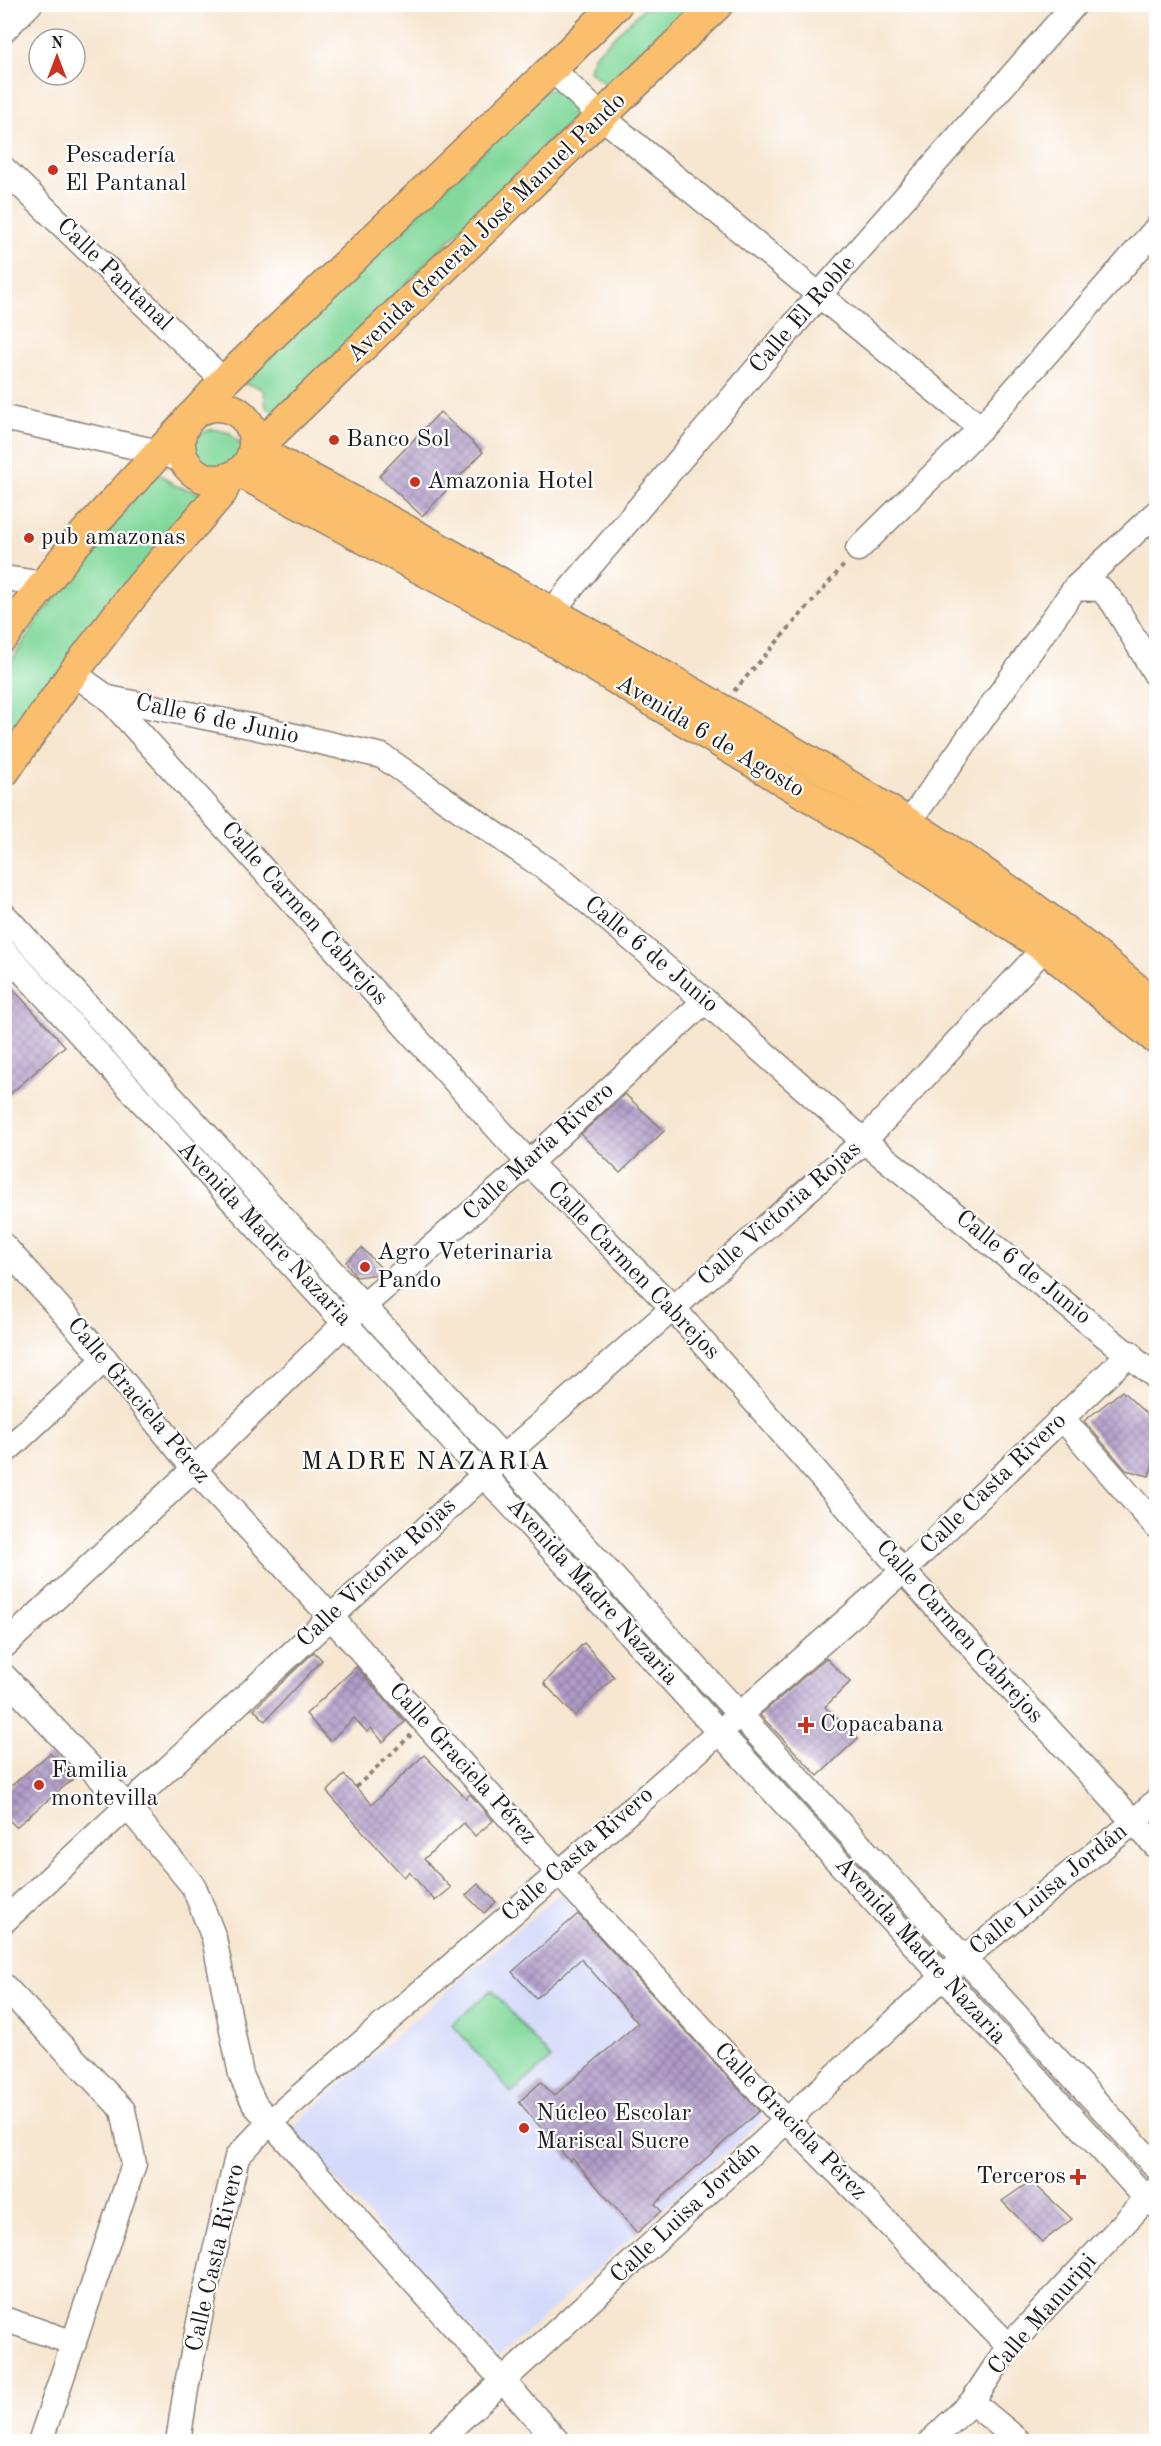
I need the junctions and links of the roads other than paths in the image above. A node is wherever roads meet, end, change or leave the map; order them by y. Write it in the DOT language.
graph roads {
  1 [pos="30,4"];
  2 [pos="617,4"];
  3 [pos="718,4"];
  4 [pos="1075,4"];
  5 [pos="4,30"];
  6 [pos="552,69"];
  7 [pos="602,117"];
  8 [pos="4,169"];
  9 [pos="1156,231"];
  10 [pos="820,294"];
  11 [pos="224,381"];
  12 [pos="233,409"];
  13 [pos="4,418"];
  14 [pos="190,420"];
  15 [pos="981,428"];
  16 [pos="172,456"];
  17 [pos="241,467"];
  18 [pos="1156,513"];
  19 [pos="858,549"];
  20 [pos="4,578"];
  21 [pos="45,584"];
  22 [pos="1075,588"];
  23 [pos="543,621"];
  24 [pos="4,636"];
  25 [pos="73,673"];
  26 [pos="1156,675"];
  27 [pos="108,698"];
  28 [pos="4,772"];
  29 [pos="909,822"];
  30 [pos="4,915"];
  31 [pos="1054,939"];
  32 [pos="4,951"];
  33 [pos="705,1001"];
  34 [pos="1156,1005"];
  35 [pos="1156,1040"];
  36 [pos="864,1141"];
  37 [pos="529,1163"];
  38 [pos="4,1246"];
  39 [pos="363,1306"];
  40 [pos="673,1308"];
  41 [pos="346,1323"];
  42 [pos="1130,1353"];
  43 [pos="105,1359"];
  44 [pos="1156,1377"];
  45 [pos="1062,1418"];
  46 [pos="4,1453"];
  47 [pos="503,1457"];
  48 [pos="194,1469"];
  49 [pos="484,1474"];
  50 [pos="1156,1526"];
  51 [pos="903,1571"];
  52 [pos="330,1616"];
  53 [pos="4,1646"];
  54 [pos="4,1676"];
  55 [pos="739,1713"];
  56 [pos="719,1731"];
  57 [pos="1156,1801"];
  58 [pos="127,1806"];
  59 [pos="1133,1823"];
  60 [pos="1156,1846"];
  61 [pos="559,1873"];
  62 [pos="4,1921"];
  63 [pos="963,1959"];
  64 [pos="944,1977"];
  65 [pos="4,1986"];
  66 [pos="786,2120"];
  67 [pos="270,2122"];
  68 [pos="1156,2167"];
  69 [pos="1153,2198"];
  70 [pos="4,2319"];
  71 [pos="74,2343"];
  72 [pos="1009,2346"];
  73 [pos="504,2381"];
  74 [pos="972,2402"];
  75 [pos="40,2442"];
  76 [pos="178,2442"];
  77 [pos="436,2442"];
  78 [pos="558,2442"];
  79 [pos="930,2442"];
  80 [pos="1020,2442"];
  1 -- 5 [label="street"];
  2 -- 6 [label="main road"];
  3 -- 7 [label="main road, Avenida General José Manuel Pando"];
  4 -- 10 [label="street, Calle El Roble"];
  6 -- 7 [label="street"];
  6 -- 11 [label="main road"];
  7 -- 10 [label="street"];
  7 -- 17 [label="main road, Avenida General José Manuel Pando"];
  8 -- 11 [label="street, Calle Pantanal"];
  9 -- 15 [label="street"];
  10 -- 15 [label="street"];
  10 -- 23 [label="street, Calle El Roble"];
  11 -- 12 [label="main road"];
  11 -- 14 [label="main road"];
  12 -- 14 [label="main road"];
  12 -- 17 [label="main road"];
  13 -- 16 [label="street"];
  14 -- 16 [label="main road"];
  15 -- 19 [label="street"];
  16 -- 17 [label="main road"];
  16 -- 21 [label="main road"];
  17 -- 23 [label="main road, Avenida 6 de Agosto"];
  17 -- 25 [label="main road, Avenida General José Manuel Pando"];
  18 -- 22 [label="street"];
  20 -- 21 [label="street"];
  21 -- 24 [label="main road"];
  22 -- 26 [label="street"];
  22 -- 29 [label="street"];
  23 -- 29 [label="main road, Avenida 6 de Agosto"];
  23 -- 31 [label="main road, Avenida 6 de Agosto"];
  25 -- 27 [label="street, Calle 6 de Junio"];
  25 -- 28 [label="main road, Avenida General José Manuel Pando"];
  27 -- 33 [label="street, Calle 6 de Junio"];
  27 -- 37 [label="street, Calle Carmen Cabrejos"];
  29 -- 31 [label="main road, Avenida 6 de Agosto"];
  30 -- 39 [label="street, Avenida Madre Nazaria"];
  31 -- 34 [label="main road, Avenida 6 de Agosto"];
  31 -- 35 [label="main road, Avenida 6 de Agosto"];
  31 -- 36 [label="street, Calle Victoria Rojas"];
  32 -- 41 [label="street, Avenida Madre Nazaria"];
  33 -- 36 [label="street, Calle 6 de Junio"];
  33 -- 37 [label="street, Calle María Rivero"];
  36 -- 40 [label="street, Calle Victoria Rojas"];
  36 -- 42 [label="street, Calle 6 de Junio"];
  37 -- 39 [label="street, Calle María Rivero"];
  37 -- 40 [label="street, Calle Carmen Cabrejos"];
  38 -- 43 [label="street, Calle Graciela Pérez"];
  39 -- 41 [label="street, Calle María Rivero"];
  39 -- 47 [label="street, Avenida Madre Nazaria"];
  40 -- 47 [label="street, Calle Victoria Rojas"];
  40 -- 51 [label="street, Calle Carmen Cabrejos"];
  41 -- 48 [label="street, Calle María Rivero"];
  41 -- 49 [label="street, Avenida Madre Nazaria"];
  42 -- 44 [label="street, Calle 6 de Junio"];
  42 -- 45 [label="street, Calle Casta Rivero"];
  43 -- 46 [label="street"];
  43 -- 48 [label="street, Calle Graciela Pérez"];
  45 -- 50 [label="street"];
  45 -- 51 [label="street, Calle Casta Rivero"];
  47 -- 49 [label="street, Calle Victoria Rojas"];
  47 -- 55 [label="street, Avenida Madre Nazaria"];
  48 -- 52 [label="street, Calle Graciela Pérez"];
  48 -- 53 [label="street, Calle María Rivero"];
  49 -- 52 [label="street, Calle Victoria Rojas"];
  49 -- 56 [label="street, Avenida Madre Nazaria"];
  51 -- 55 [label="street, Calle Casta Rivero"];
  51 -- 59 [label="street, Calle Carmen Cabrejos"];
  52 -- 58 [label="street, Calle Victoria Rojas"];
  52 -- 61 [label="street, Calle Graciela Pérez"];
  54 -- 58 [label="street"];
  55 -- 56 [label="street, Calle Casta Rivero"];
  55 -- 63 [label="street, Avenida Madre Nazaria"];
  56 -- 61 [label="street, Calle Casta Rivero"];
  56 -- 64 [label="street, Avenida Madre Nazaria"];
  57 -- 59 [label="street, Calle Luisa Jordán"];
  58 -- 62 [label="street, Calle Victoria Rojas"];
  58 -- 67 [label="street"];
  59 -- 60 [label="street, Calle Carmen Cabrejos"];
  59 -- 63 [label="street, Calle Luisa Jordán"];
  61 -- 66 [label="street, Calle Graciela Pérez"];
  61 -- 67 [label="street, Calle Casta Rivero"];
  63 -- 64 [label="street, Calle Luisa Jordán"];
  63 -- 68 [label="street, Avenida Madre Nazaria"];
  64 -- 66 [label="street, Calle Luisa Jordán"];
  64 -- 69 [label="street, Avenida Madre Nazaria"];
  65 -- 71 [label="street"];
  66 -- 72 [label="street, Calle Graciela Pérez"];
  66 -- 73 [label="street, Calle Luisa Jordán"];
  67 -- 73 [label="street"];
  67 -- 76 [label="street, Calle Casta Rivero"];
  69 -- 72 [label="street, Calle Manuripi"];
  70 -- 71 [label="street"];
  71 -- 75 [label="street"];
  72 -- 74 [label="street, Calle Manuripi"];
  73 -- 77 [label="street, Calle Luisa Jordán"];
  73 -- 78 [label="street"];
  74 -- 79 [label="street, Calle Manuripi"];
  74 -- 80 [label="street"];
}
